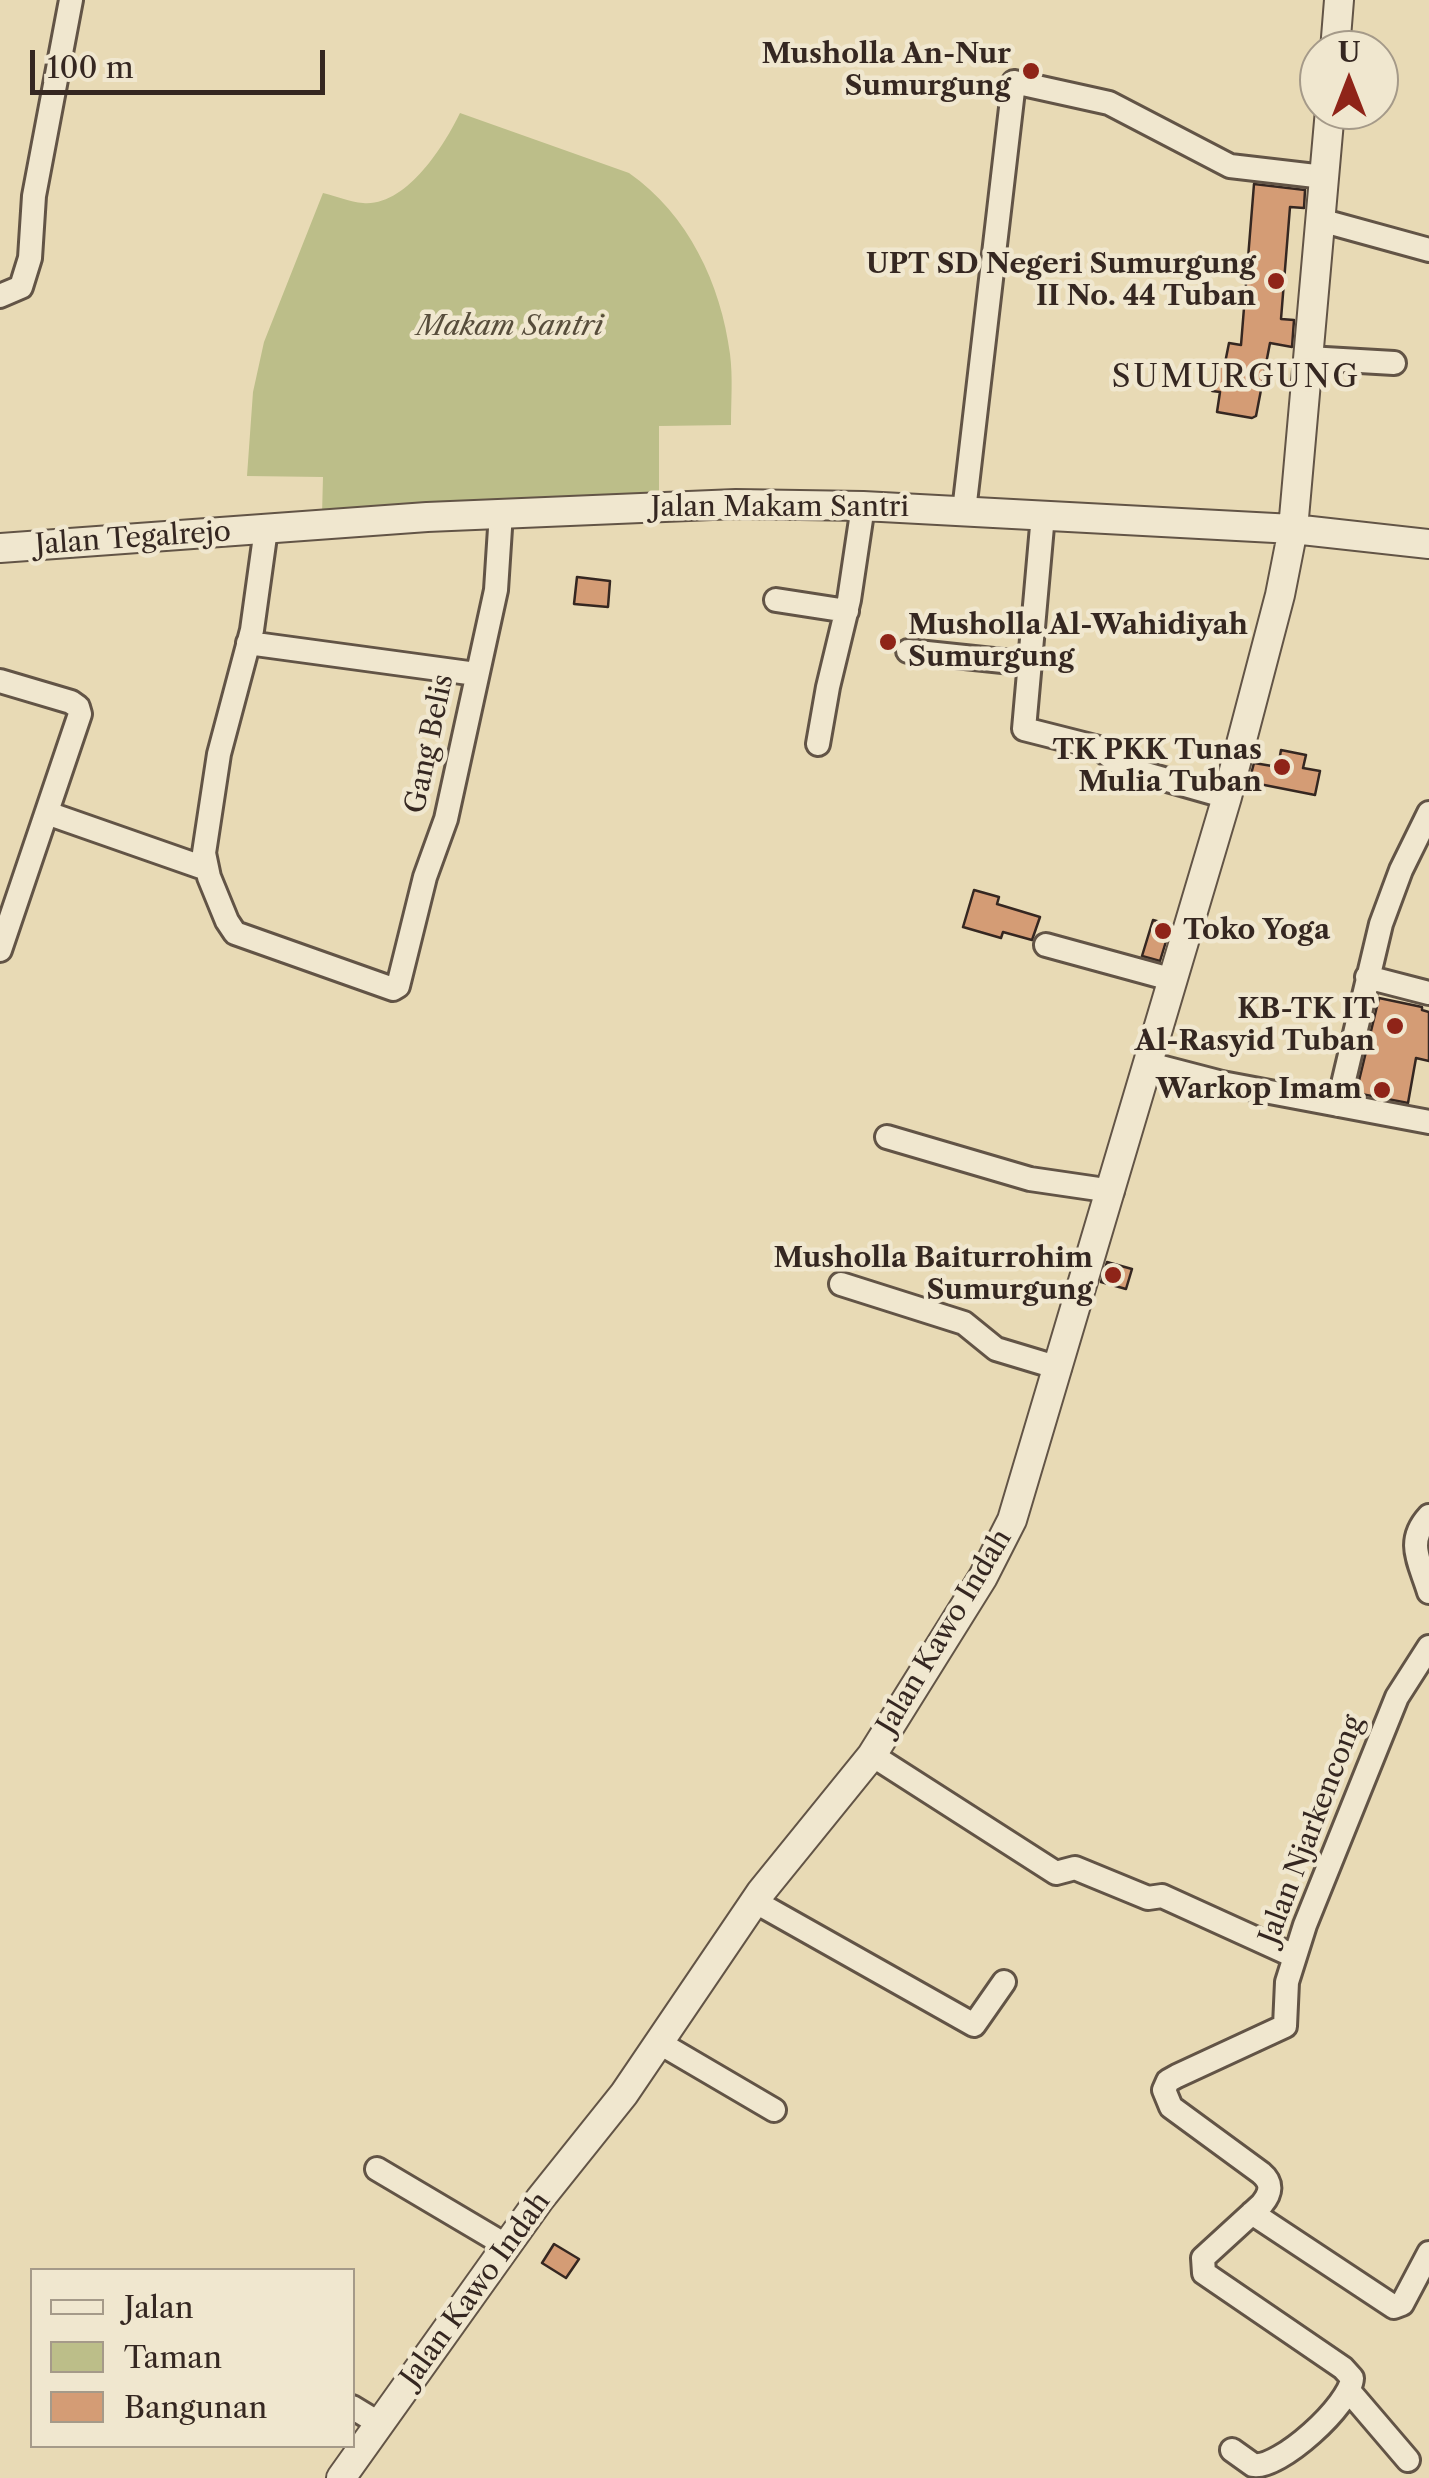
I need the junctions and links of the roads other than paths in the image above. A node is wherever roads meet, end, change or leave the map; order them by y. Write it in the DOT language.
graph roads {
  1 [pos="71,0"];
  2 [pos="1339,0"];
  3 [pos="1337,30"];
  4 [pos="1328,130"];
  5 [pos="1324,178"];
  6 [pos="1320,220"];
  7 [pos="1429,250"];
  8 [pos="0,296"];
  9 [pos="1308,358"];
  10 [pos="1394,363"];
  11 [pos="863,506"];
  12 [pos="964,511"];
  13 [pos="501,513"];
  14 [pos="1043,516"];
  15 [pos="266,529"];
  16 [pos="1294,529"];
  17 [pos="1429,544"];
  18 [pos="0,548"];
  19 [pos="776,600"];
  20 [pos="847,611"];
  21 [pos="248,644"];
  22 [pos="908,651"];
  23 [pos="1030,664"];
  24 [pos="476,674"];
  25 [pos="0,681"];
  26 [pos="818,744"];
  27 [pos="1227,797"];
  28 [pos="48,813"];
  29 [pos="1429,813"];
  30 [pos="206,870"];
  31 [pos="1046,945"];
  32 [pos="0,950"];
  33 [pos="1367,977"];
  34 [pos="1174,980"];
  35 [pos="1429,993"];
  36 [pos="1149,1064"];
  37 [pos="1338,1105"];
  38 [pos="1429,1122"];
  39 [pos="887,1137"];
  40 [pos="1112,1191"];
  41 [pos="841,1284"];
  42 [pos="1059,1368"];
  43 [pos="1429,1516"];
  44 [pos="1429,1592"];
  45 [pos="1429,1647"];
  46 [pos="872,1755"];
  47 [pos="754,1902"];
  48 [pos="1294,1956"];
  49 [pos="1004,1982"];
  50 [pos="658,2042"];
  51 [pos="774,2110"];
  52 [pos="377,2169"];
  53 [pos="1252,2212"];
  54 [pos="507,2246"];
  55 [pos="1429,2253"];
  56 [pos="1349,2391"];
  57 [pos="355,2409"];
  58 [pos="380,2424"];
  59 [pos="1232,2450"];
  60 [pos="1408,2460"];
  61 [pos="342,2478"];
  1 -- 8 [label="street"];
  2 -- 3 [label="street"];
  4 -- 5 [label="street, Jalan Kawo Indah"];
  5 -- 6 [label="street, Jalan Kawo Indah"];
  5 -- 12 [label="street"];
  6 -- 7 [label="street"];
  6 -- 9 [label="street, Jalan Kawo Indah"];
  9 -- 10 [label="street"];
  9 -- 16 [label="street, Jalan Kawo Indah"];
  11 -- 12 [label="street, Jalan Makam Santri"];
  11 -- 13 [label="street, Jalan Makam Santri"];
  11 -- 20 [label="street"];
  12 -- 14 [label="street, Jalan Makam Santri"];
  13 -- 15 [label="street, Jalan Makam Santri"];
  13 -- 24 [label="street, Gang Belis"];
  14 -- 16 [label="street, Jalan Makam Santri"];
  14 -- 23 [label="street"];
  15 -- 18 [label="street, Jalan Tegalrejo"];
  15 -- 21 [label="street"];
  16 -- 17 [label="street, Jalan Makam Santri"];
  16 -- 27 [label="street, Jalan Kawo Indah"];
  19 -- 20 [label="street"];
  20 -- 26 [label="street"];
  21 -- 24 [label="street"];
  21 -- 30 [label="street"];
  22 -- 23 [label="street"];
  23 -- 27 [label="street"];
  24 -- 30 [label="street, Gang Belis"];
  25 -- 28 [label="street"];
  27 -- 34 [label="street, Jalan Kawo Indah"];
  28 -- 30 [label="street"];
  28 -- 32 [label="street"];
  29 -- 33 [label="street"];
  31 -- 34 [label="street"];
  33 -- 35 [label="street"];
  33 -- 37 [label="street"];
  34 -- 36 [label="street, Jalan Kawo Indah"];
  36 -- 37 [label="street"];
  36 -- 40 [label="street, Jalan Kawo Indah"];
  37 -- 38 [label="street"];
  39 -- 40 [label="street"];
  40 -- 42 [label="street, Jalan Kawo Indah"];
  41 -- 42 [label="street"];
  42 -- 46 [label="street, Jalan Kawo Indah"];
  43 -- 44 [label="street"];
  45 -- 48 [label="street, Jalan Njarkencong"];
  46 -- 47 [label="street, Jalan Kawo Indah"];
  46 -- 48 [label="street"];
  47 -- 49 [label="street"];
  47 -- 50 [label="street, Jalan Kawo Indah"];
  48 -- 53 [label="street, Jalan Njarkencong"];
  50 -- 51 [label="street"];
  50 -- 54 [label="street, Jalan Kawo Indah"];
  52 -- 54 [label="street"];
  53 -- 55 [label="street"];
  53 -- 56 [label="street"];
  54 -- 58 [label="street, Jalan Kawo Indah"];
  56 -- 59 [label="street"];
  56 -- 60 [label="street"];
  57 -- 58 [label="street"];
  58 -- 61 [label="street, Jalan Kawo Indah"];
}
